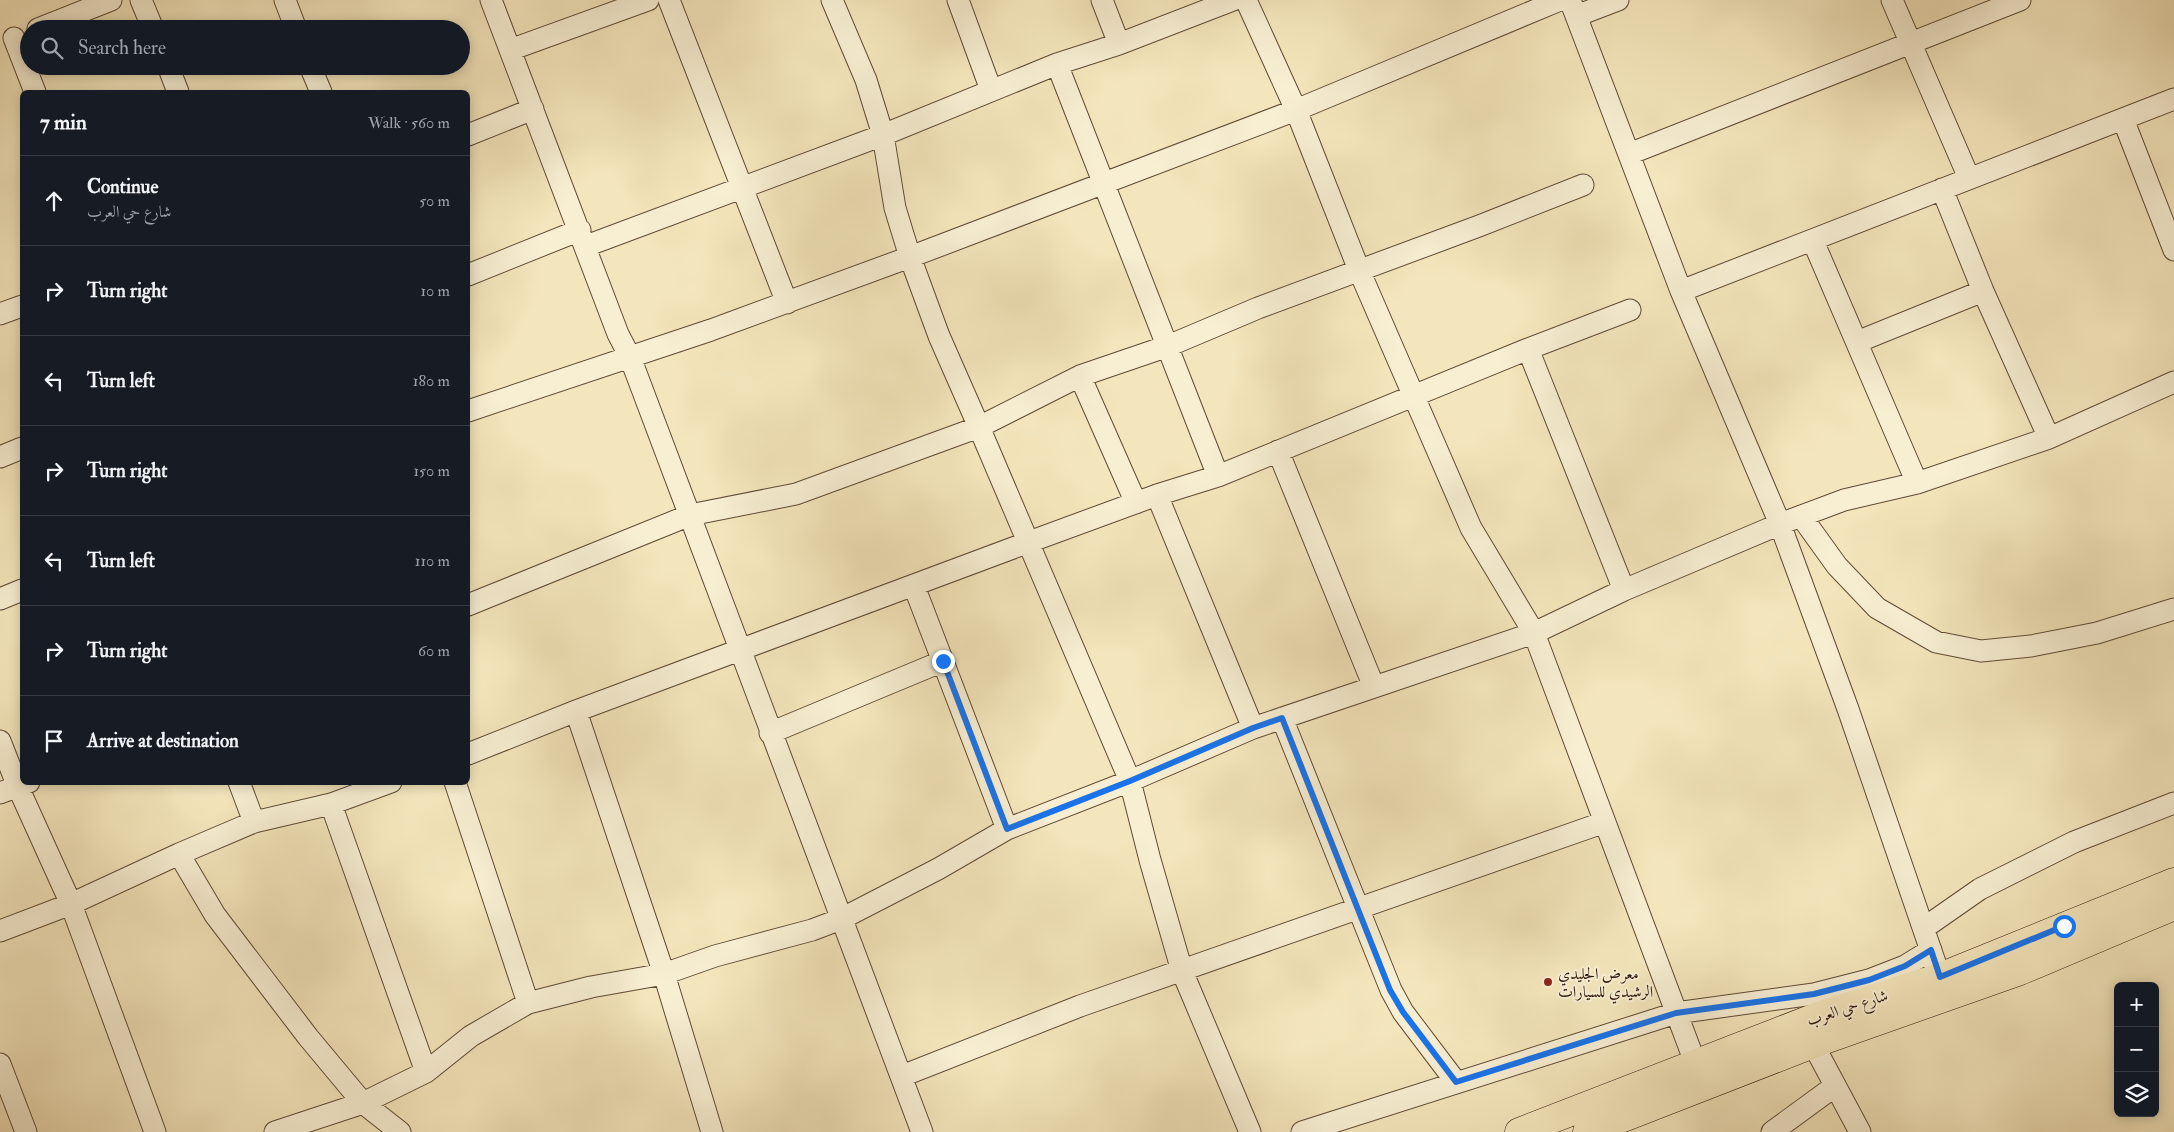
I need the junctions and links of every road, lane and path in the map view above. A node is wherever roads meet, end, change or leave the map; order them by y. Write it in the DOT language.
graph roads {
  1 [pos="111,0"];
  2 [pos="141,0"];
  3 [pos="284,0"];
  4 [pos="491,0"];
  5 [pos="648,0"];
  6 [pos="669,0"];
  7 [pos="832,0"];
  8 [pos="958,0"];
  9 [pos="1102,0"];
  10 [pos="1233,0"];
  11 [pos="1246,0"];
  12 [pos="1560,0"];
  13 [pos="1618,0"];
  14 [pos="1892,0"];
  15 [pos="2020,0"];
  16 [pos="1573,8"];
  17 [pos="61,20"];
  18 [pos="149,20"];
  19 [pos="292,20"];
  20 [pos="14,38"];
  21 [pos="1119,44"];
  22 [pos="1911,44"];
  23 [pos="510,50"];
  24 [pos="20,53"];
  25 [pos="1058,64"];
  26 [pos="28,75"];
  27 [pos="171,75"];
  28 [pos="314,75"];
  29 [pos="34,90"];
  30 [pos="177,90"];
  31 [pos="320,90"];
  32 [pos="991,90"];
  33 [pos="2174,99"];
  34 [pos="533,109"];
  35 [pos="1296,110"];
  36 [pos="2123,119"];
  37 [pos="470,134"];
  38 [pos="882,135"];
  39 [pos="1629,154"];
  40 [pos="1970,178"];
  41 [pos="1103,183"];
  42 [pos="1583,185"];
  43 [pos="742,187"];
  44 [pos="1942,189"];
  45 [pos="583,238"];
  46 [pos="1813,241"];
  47 [pos="2174,250"];
  48 [pos="910,257"];
  49 [pos="1359,270"];
  50 [pos="470,274"];
  51 [pos="1681,291"];
  52 [pos="1983,292"];
  53 [pos="787,303"];
  54 [pos="20,307"];
  55 [pos="1630,310"];
  56 [pos="0,314"];
  57 [pos="1858,342"];
  58 [pos="1168,346"];
  59 [pos="1528,349"];
  60 [pos="630,357"];
  61 [pos="1080,376"];
  62 [pos="2174,382"];
  63 [pos="1415,396"];
  64 [pos="470,410"];
  65 [pos="979,427"];
  66 [pos="2049,438"];
  67 [pos="20,449"];
  68 [pos="1278,451"];
  69 [pos="0,456"];
  70 [pos="1218,476"];
  71 [pos="1917,483"];
  72 [pos="1157,495"];
  73 [pos="1136,503"];
  74 [pos="690,515"];
  75 [pos="1801,516"];
  76 [pos="1780,524"];
  77 [pos="1029,542"];
  78 [pos="914,586"];
  79 [pos="1624,590"];
  80 [pos="20,591"];
  81 [pos="0,599"];
  82 [pos="470,604"];
  83 [pos="2171,617"];
  84 [pos="1534,633"];
  85 [pos="740,650"];
  86 [pos="943,661"];
  87 [pos="1374,687"];
  88 [pos="576,711"];
  89 [pos="1282,718"];
  90 [pos="1253,728"];
  91 [pos="770,732"];
  92 [pos="0,741"];
  93 [pos="470,753"];
  94 [pos="1130,781"];
  95 [pos="240,785"];
  96 [pos="383,785"];
  97 [pos="456,785"];
  98 [pos="16,788"];
  99 [pos="2174,803"];
  100 [pos="331,804"];
  101 [pos="254,822"];
  102 [pos="1605,822"];
  103 [pos="1007,829"];
  104 [pos="179,854"];
  105 [pos="2174,882"];
  106 [pos="71,904"];
  107 [pos="2174,906"];
  108 [pos="1358,909"];
  109 [pos="841,919"];
  110 [pos="1924,928"];
  111 [pos="0,931"];
  112 [pos="1931,950"];
  113 [pos="1182,971"];
  114 [pos="664,974"];
  115 [pos="1940,977"];
  116 [pos="528,1002"];
  117 [pos="1676,1013"];
  118 [pos="1813,1044"];
  119 [pos="0,1064"];
  120 [pos="1696,1065"];
  121 [pos="426,1072"];
  122 [pos="902,1076"];
  123 [pos="1456,1082"];
  124 [pos="1835,1086"];
  125 [pos="363,1103"];
  126 [pos="26,1132"];
  127 [pos="155,1132"];
  128 [pos="276,1132"];
  129 [pos="400,1132"];
  130 [pos="712,1132"];
  131 [pos="922,1132"];
  132 [pos="1250,1132"];
  133 [pos="1302,1132"];
  134 [pos="1519,1132"];
  135 [pos="1587,1132"];
  136 [pos="1772,1132"];
  137 [pos="1860,1132"];
  1 -- 17 [label="street"];
  2 -- 18 [label="street"];
  3 -- 19 [label="street"];
  4 -- 23 [label="street"];
  5 -- 23 [label="street"];
  6 -- 43 [label="street"];
  7 -- 38 [label="street"];
  8 -- 32 [label="street"];
  9 -- 21 [label="street"];
  10 -- 21 [label="street"];
  11 -- 35 [label="street"];
  12 -- 35 [label="street"];
  13 -- 16 [label="street"];
  14 -- 22 [label="street"];
  15 -- 22 [label="street"];
  16 -- 39 [label="street"];
  20 -- 24 [label="street"];
  21 -- 25 [label="street"];
  22 -- 39 [label="street"];
  22 -- 40 [label="street"];
  23 -- 34 [label="street"];
  25 -- 32 [label="street"];
  25 -- 41 [label="street"];
  26 -- 29 [label="street"];
  27 -- 30 [label="street"];
  28 -- 31 [label="street"];
  32 -- 38 [label="street"];
  33 -- 36 [label="street"];
  34 -- 37 [label="street"];
  34 -- 45 [label="street"];
  35 -- 41 [label="street"];
  35 -- 49 [label="street"];
  36 -- 40 [label="street"];
  36 -- 47 [label="street"];
  38 -- 43 [label="street"];
  38 -- 48 [label="street"];
  39 -- 51 [label="street"];
  40 -- 44 [label="street"];
  41 -- 48 [label="street"];
  41 -- 58 [label="street"];
  42 -- 49 [label="street"];
  43 -- 45 [label="street"];
  43 -- 53 [label="street"];
  44 -- 46 [label="street"];
  44 -- 52 [label="street"];
  45 -- 50 [label="street"];
  45 -- 60 [label="street"];
  46 -- 51 [label="street"];
  46 -- 57 [label="street"];
  48 -- 53 [label="street"];
  48 -- 65 [label="street"];
  49 -- 58 [label="street"];
  49 -- 63 [label="street"];
  51 -- 76 [label="street"];
  52 -- 57 [label="street"];
  52 -- 66 [label="street"];
  53 -- 60 [label="street"];
  54 -- 56 [label="street"];
  55 -- 59 [label="street"];
  57 -- 71 [label="street"];
  58 -- 61 [label="street"];
  58 -- 70 [label="street"];
  59 -- 63 [label="street"];
  59 -- 79 [label="street"];
  60 -- 64 [label="street"];
  60 -- 74 [label="street"];
  61 -- 65 [label="street"];
  61 -- 73 [label="street"];
  62 -- 66 [label="street"];
  63 -- 68 [label="street"];
  63 -- 84 [label="street"];
  65 -- 74 [label="street"];
  65 -- 77 [label="street"];
  66 -- 71 [label="street"];
  67 -- 69 [label="street"];
  68 -- 70 [label="street"];
  68 -- 87 [label="street"];
  70 -- 72 [label="street"];
  71 -- 75 [label="street"];
  72 -- 73 [label="street"];
  72 -- 90 [label="street"];
  73 -- 77 [label="street"];
  74 -- 82 [label="street"];
  74 -- 85 [label="street"];
  75 -- 76 [label="street"];
  75 -- 83 [label="street"];
  76 -- 79 [label="street"];
  76 -- 110 [label="street"];
  77 -- 78 [label="street"];
  77 -- 94 [label="street"];
  78 -- 85 [label="street"];
  78 -- 86 [label="street"];
  79 -- 84 [label="street"];
  80 -- 81 [label="street"];
  84 -- 87 [label="street"];
  84 -- 102 [label="street"];
  85 -- 88 [label="street"];
  85 -- 91 [label="street"];
  86 -- 91 [label="street"];
  86 -- 103 [label="street"];
  87 -- 89 [label="street"];
  88 -- 93 [label="street"];
  88 -- 114 [label="street"];
  89 -- 90 [label="street"];
  89 -- 108 [label="street"];
  90 -- 94 [label="street"];
  91 -- 109 [label="street"];
  92 -- 98 [label="street"];
  94 -- 103 [label="street"];
  94 -- 113 [label="street"];
  95 -- 101 [label="street"];
  96 -- 100 [label="street"];
  97 -- 116 [label="street"];
  98 -- 106 [label="street"];
  99 -- 110 [label="street"];
  100 -- 101 [label="street"];
  100 -- 121 [label="street"];
  101 -- 104 [label="street"];
  102 -- 108 [label="street"];
  102 -- 117 [label="street"];
  103 -- 109 [label="street"];
  104 -- 106 [label="street"];
  104 -- 125 [label="street"];
  105 -- 115 [label="main road, شارع حي العرب"];
  106 -- 111 [label="street"];
  106 -- 127 [label="street"];
  107 -- 118 [label="main road, شارع حي العرب"];
  108 -- 113 [label="street"];
  108 -- 123 [label="street"];
  109 -- 114 [label="street"];
  109 -- 122 [label="street"];
  110 -- 112 [label="street"];
  112 -- 115 [label="street"];
  112 -- 117 [label="street"];
  113 -- 122 [label="street"];
  113 -- 132 [label="street"];
  114 -- 116 [label="street"];
  114 -- 130 [label="street"];
  115 -- 120 [label="main road, شارع حي العرب"];
  116 -- 121 [label="street"];
  117 -- 120 [label="street"];
  117 -- 123 [label="street"];
  118 -- 124 [label="street"];
  118 -- 135 [label="main road, شارع حي العرب"];
  119 -- 126 [label="street"];
  120 -- 134 [label="main road, شارع حي العرب"];
  121 -- 125 [label="street"];
  122 -- 131 [label="street"];
  123 -- 133 [label="street"];
  124 -- 136 [label="street"];
  124 -- 137 [label="street"];
  125 -- 128 [label="street"];
  125 -- 129 [label="street"];
}
